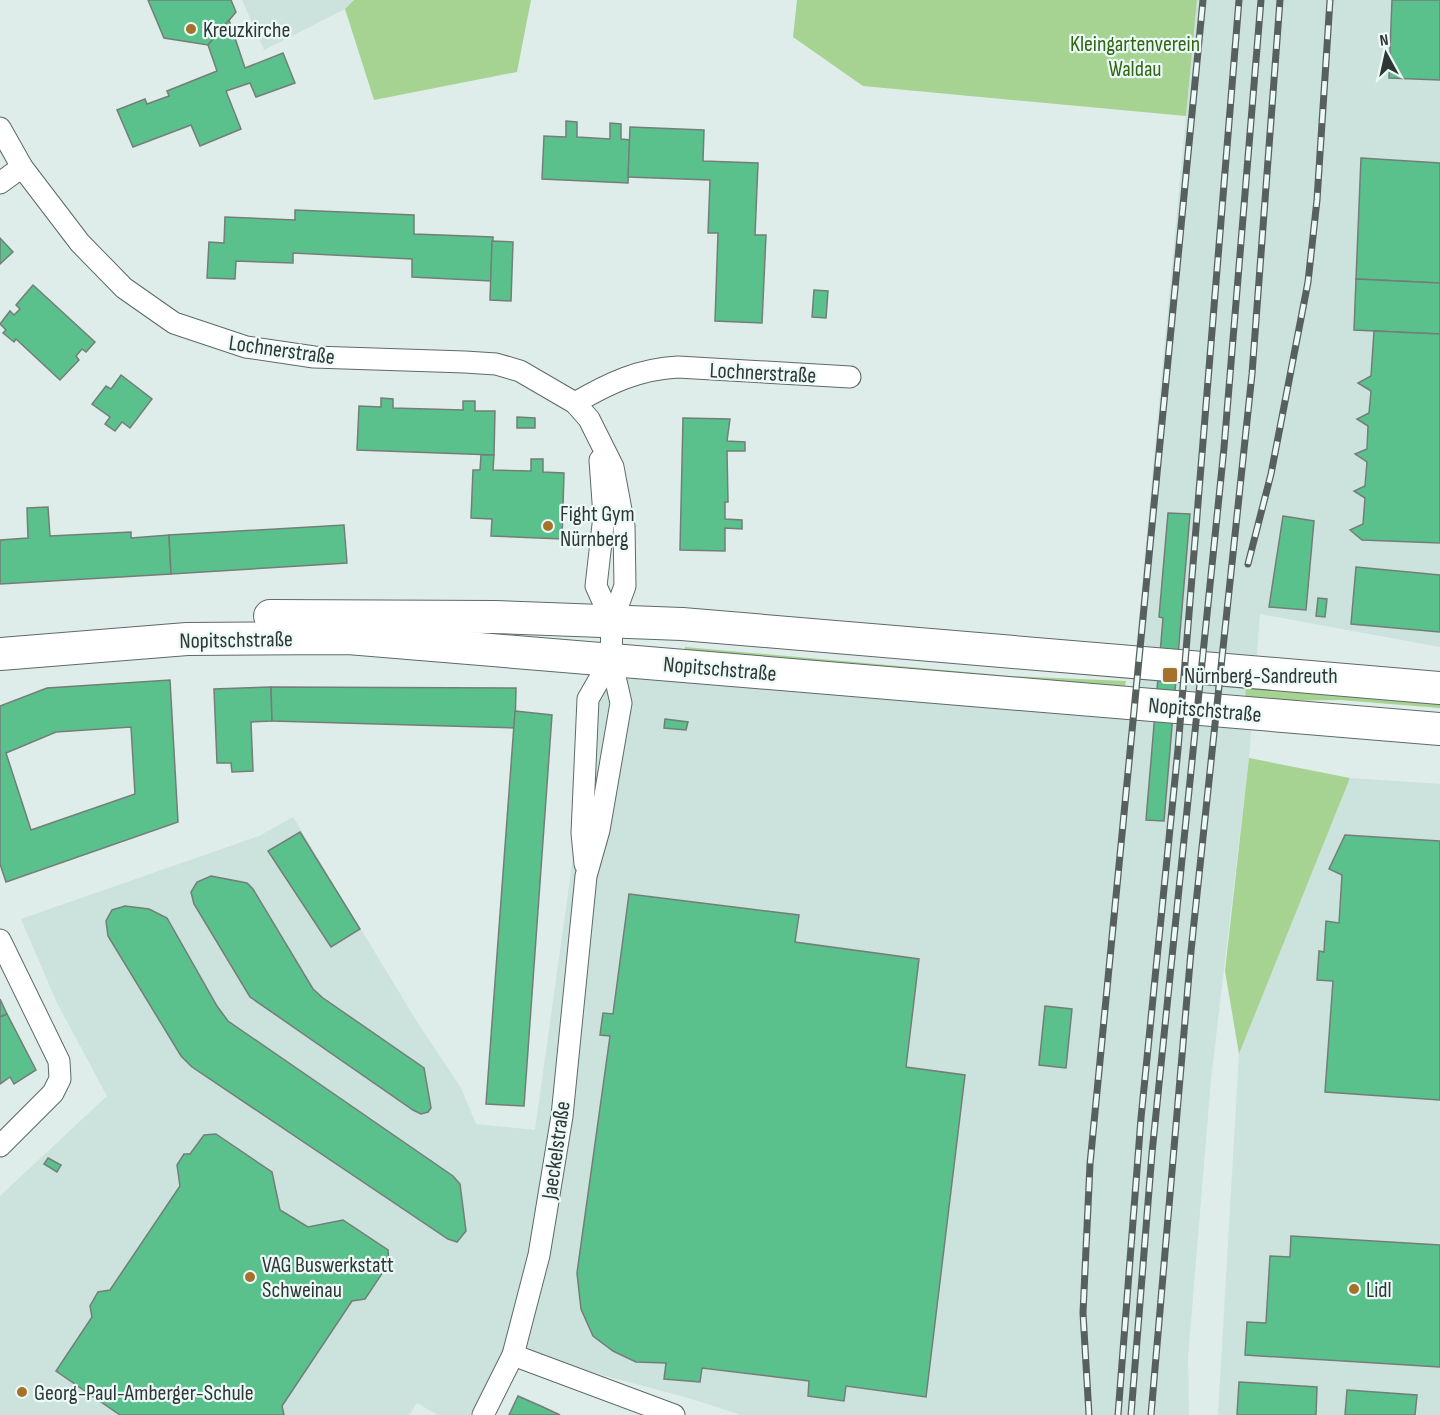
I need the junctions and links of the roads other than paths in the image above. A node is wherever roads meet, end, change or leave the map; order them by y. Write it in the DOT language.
graph roads {
  1 [pos="0,128"];
  2 [pos="22,167"];
  3 [pos="0,183"];
  4 [pos="850,377"];
  5 [pos="575,403"];
  6 [pos="612,621"];
  7 [pos="0,632"];
  8 [pos="0,654"];
  9 [pos="611,659"];
  10 [pos="1440,688"];
  11 [pos="1440,729"];
  12 [pos="586,876"];
  13 [pos="0,940"];
  14 [pos="0,1146"];
  15 [pos="513,1355"];
  16 [pos="483,1415"];
  17 [pos="674,1415"];
  1 -- 2 [label="street, Lochnerstraße"];
  2 -- 3 [label="street"];
  2 -- 5 [label="street, Lochnerstraße"];
  4 -- 5 [label="street, Lochnerstraße"];
  5 -- 6 [label="street, Lochnerstraße"];
  6 -- 7 [label="main road, Nopitschstraße"];
  6 -- 9 [label="street, Lochnerstraße"];
  6 -- 10 [label="main road, Nopitschstraße"];
  8 -- 9 [label="main road, Nopitschstraße"];
  9 -- 11 [label="main road, Nopitschstraße"];
  9 -- 12 [label="street, Jaeckelstraße"];
  9 -- 12 [label="street, Jaeckelstraße"];
  12 -- 15 [label="street, Jaeckelstraße"];
  13 -- 14 [label="street"];
  15 -- 16 [label="street, Jaeckelstraße"];
  15 -- 17 [label="street"];
}
